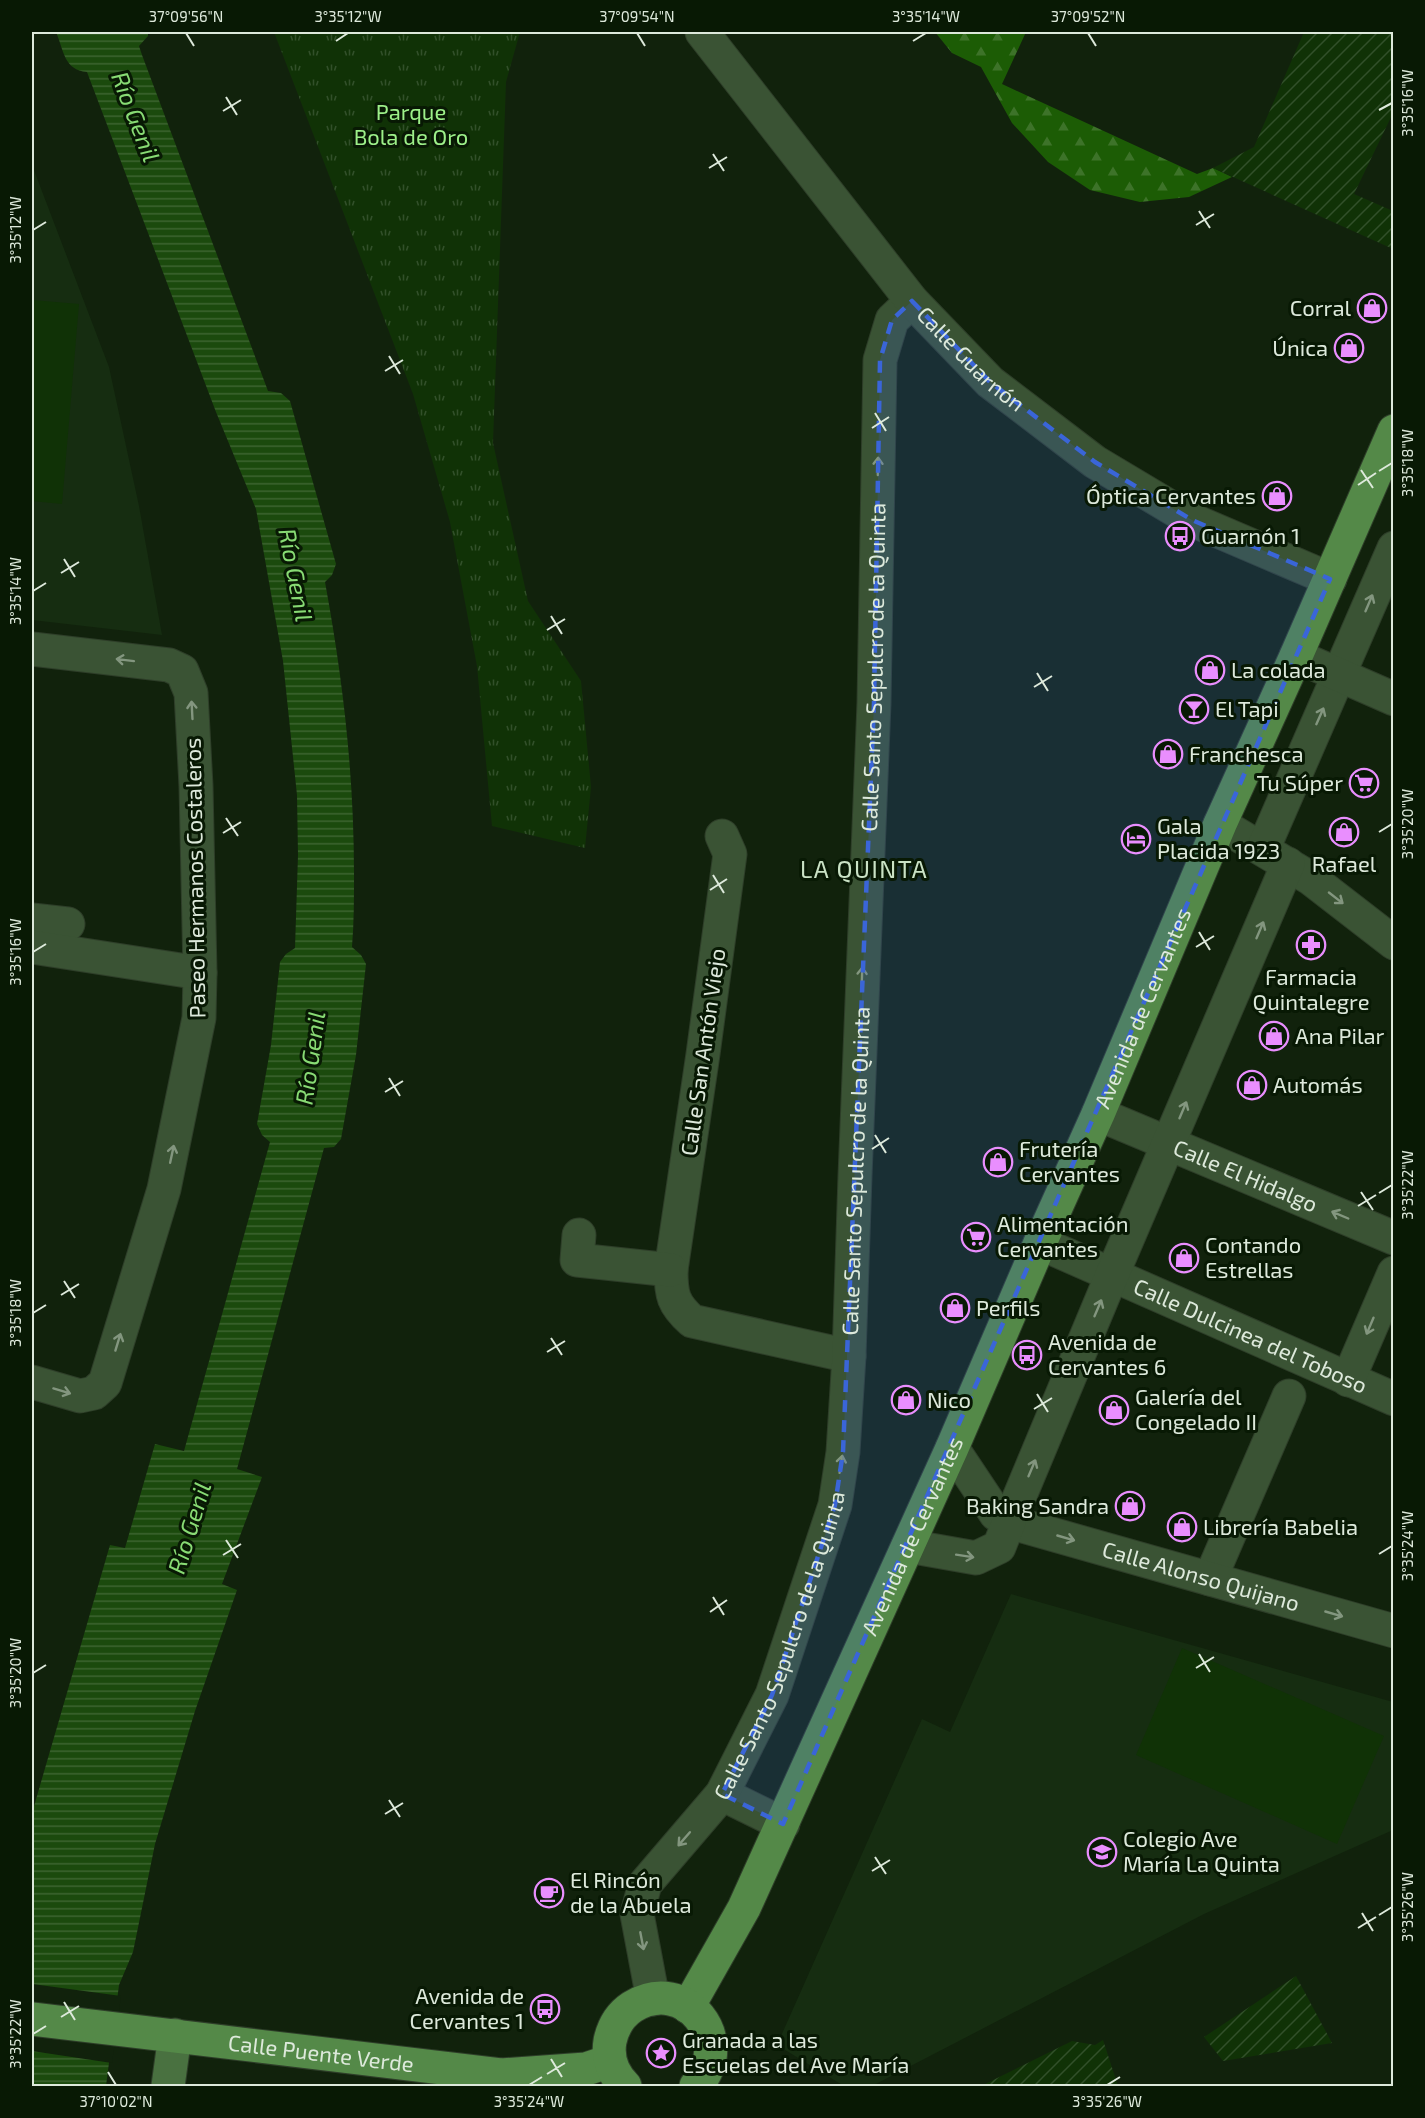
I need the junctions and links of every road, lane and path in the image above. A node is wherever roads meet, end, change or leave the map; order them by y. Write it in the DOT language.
graph roads {
  1 [pos="702,32"];
  2 [pos="912,301"];
  3 [pos="1394,431"];
  4 [pos="1394,548"];
  5 [pos="1330,579"];
  6 [pos="32,649"];
  7 [pos="1296,656"];
  8 [pos="1338,676"];
  9 [pos="1394,699"];
  10 [pos="1220,824"];
  11 [pos="722,836"];
  12 [pos="1276,857"];
  13 [pos="32,920"];
  14 [pos="68,924"];
  15 [pos="1394,943"];
  16 [pos="32,947"];
  17 [pos="200,973"];
  18 [pos="1098,1114"];
  19 [pos="1169,1143"];
  20 [pos="579,1235"];
  21 [pos="1394,1238"];
  22 [pos="1040,1243"];
  23 [pos="671,1270"];
  24 [pos="1394,1273"];
  25 [pos="1112,1275"];
  26 [pos="849,1356"];
  27 [pos="1348,1380"];
  28 [pos="32,1382"];
  29 [pos="1289,1396"];
  30 [pos="1394,1399"];
  31 [pos="952,1448"];
  32 [pos="1009,1522"];
  33 [pos="908,1546"];
  34 [pos="1210,1579"];
  35 [pos="1394,1631"];
  36 [pos="722,1794"];
  37 [pos="783,1824"];
  38 [pos="653,1999"];
  39 [pos="688,2007"];
  40 [pos="32,2019"];
  41 [pos="175,2035"];
  42 [pos="617,2074"];
  43 [pos="704,2084"];
  44 [pos="168,2086"];
  1 -- 2 [label="street, Calle Guarnón"];
  2 -- 5 [label="street, Calle Guarnón"];
  26 -- 2 [label="street, Calle Santo Sepulcro de la Quinta, one-way"];
  3 -- 5 [label="main road, Avenida de Cervantes"];
  8 -- 4 [label="street, one-way"];
  5 -- 7 [label="main road, Avenida de Cervantes"];
  17 -- 6 [label="street, Paseo Hermanos Costaleros, one-way"];
  7 -- 8 [label="street"];
  7 -- 10 [label="main road, Avenida de Cervantes"];
  8 -- 9 [label="street"];
  12 -- 8 [label="street, one-way"];
  10 -- 12 [label="street"];
  10 -- 18 [label="main road, Avenida de Cervantes"];
  11 -- 23 [label="street, Calle San Antón Viejo"];
  12 -- 15 [label="street, one-way"];
  19 -- 12 [label="street, one-way"];
  13 -- 14 [label="street"];
  16 -- 17 [label="street"];
  28 -- 17 [label="street, Paseo Hermanos Costaleros, one-way"];
  18 -- 19 [label="street, Calle El Hidalgo"];
  18 -- 22 [label="main road, Avenida de Cervantes"];
  21 -- 19 [label="street, Calle El Hidalgo, one-way"];
  19 -- 25 [label="street"];
  20 -- 23 [label="street"];
  22 -- 25 [label="street, Calle Dulcinea del Toboso"];
  22 -- 31 [label="main road, Avenida de Cervantes"];
  23 -- 26 [label="street, Calle San Antón Viejo"];
  24 -- 27 [label="street, one-way"];
  25 -- 27 [label="street, Calle Dulcinea del Toboso"];
  32 -- 25 [label="street, one-way"];
  36 -- 26 [label="street, Calle Santo Sepulcro de la Quinta, one-way"];
  27 -- 30 [label="street, Calle Dulcinea del Toboso"];
  29 -- 34 [label="street"];
  31 -- 32 [label="street, Calle Alonso Quijano"];
  31 -- 33 [label="main road, Avenida de Cervantes"];
  33 -- 32 [label="street, one-way"];
  32 -- 34 [label="street, Calle Alonso Quijano, one-way"];
  33 -- 37 [label="main road, Avenida de Cervantes"];
  34 -- 35 [label="street, Calle Alonso Quijano, one-way"];
  36 -- 37 [label="street"];
  36 -- 38 [label="street, Calle Santo Sepulcro de la Quinta, one-way"];
  37 -- 39 [label="main road, Avenida de Cervantes"];
  38 -- 39 [label="main road"];
  38 -- 42 [label="main road"];
  39 -- 43 [label="main road"];
  40 -- 41 [label="main road, Calle Puente Verde"];
  41 -- 42 [label="main road, Calle Puente Verde"];
  41 -- 44 [label="main road"];
}
